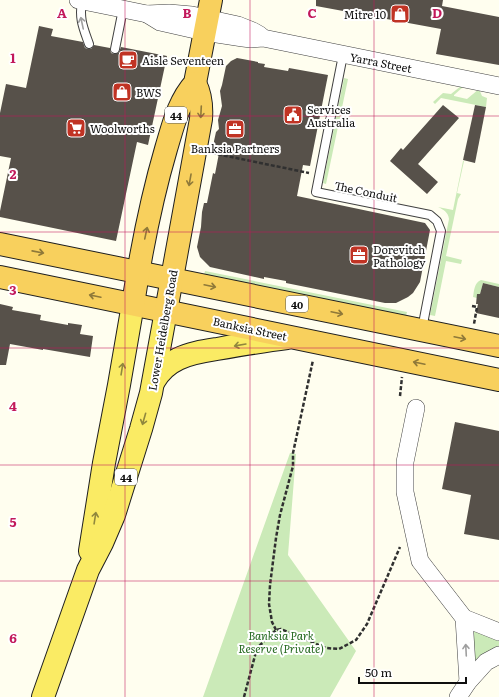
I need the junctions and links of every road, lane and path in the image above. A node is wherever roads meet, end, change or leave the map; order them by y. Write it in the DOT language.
graph roads {
  1 [pos="80,0"];
  2 [pos="121,6"];
  3 [pos="207,17"];
  4 [pos="89,44"];
  5 [pos="115,49"];
  6 [pos="343,54"];
  7 [pos="195,83"];
  8 [pos="499,86"];
  9 [pos="211,153"];
  10 [pos="320,175"];
  11 [pos="0,244"];
  12 [pos="138,272"];
  13 [pos="0,277"];
  14 [pos="172,279"];
  15 [pos="133,304"];
  16 [pos="472,306"];
  17 [pos="166,311"];
  18 [pos="473,326"];
  19 [pos="422,330"];
  20 [pos="293,337"];
  21 [pos="499,346"];
  22 [pos="313,359"];
  23 [pos="402,376"];
  24 [pos="499,380"];
  25 [pos="154,381"];
  26 [pos="400,396"];
  27 [pos="416,408"];
  28 [pos="400,547"];
  29 [pos="88,570"];
  30 [pos="464,618"];
  31 [pos="276,630"];
  32 [pos="499,632"];
  33 [pos="499,655"];
  34 [pos="468,682"];
  35 [pos="43,697"];
  36 [pos="244,697"];
  37 [pos="458,697"];
  1 -- 2 [label="street, Yarra Street"];
  4 -- 1 [label="lane, one-way"];
  2 -- 3 [label="street, Yarra Street"];
  2 -- 5 [label="lane"];
  3 -- 6 [label="street, Yarra Street"];
  3 -- 7 [label="highway, Lower Heidelberg Road / 44"];
  6 -- 8 [label="street, Yarra Street"];
  6 -- 10 [label="lane, The Conduit"];
  12 -- 7 [label="highway, Lower Heidelberg Road / 44, one-way"];
  7 -- 14 [label="highway, Lower Heidelberg Road / 44, one-way"];
  9 -- 10 [label="path"];
  10 -- 19 [label="lane, The Conduit"];
  11 -- 12 [label="highway, 40, one-way"];
  12 -- 14 [label="highway, 40"];
  12 -- 15 [label="highway, Lower Heidelberg Road / 44"];
  15 -- 13 [label="highway, Banksia Street, one-way"];
  14 -- 17 [label="highway, Lower Heidelberg Road / 44"];
  14 -- 19 [label="highway, 40, one-way"];
  15 -- 17 [label="highway, Banksia Street"];
  29 -- 15 [label="main road, Lower Heidelberg Road / 44, one-way"];
  16 -- 18 [label="path"];
  17 -- 20 [label="highway, Banksia Street"];
  17 -- 25 [label="main road, Lower Heidelberg Road / 44"];
  19 -- 21 [label="highway, 40, one-way"];
  24 -- 20 [label="highway, Banksia Street, one-way"];
  20 -- 25 [label="main road, one-way"];
  22 -- 31 [label="path"];
  23 -- 26 [label="path"];
  25 -- 29 [label="main road, Lower Heidelberg Road / 44, one-way"];
  27 -- 30 [label="street"];
  28 -- 31 [label="path"];
  29 -- 35 [label="main road, Lower Heidelberg Road / 44"];
  30 -- 32 [label="street"];
  34 -- 30 [label="street, one-way"];
  31 -- 36 [label="path"];
  33 -- 34 [label="street"];
  34 -- 37 [label="street"];
}
